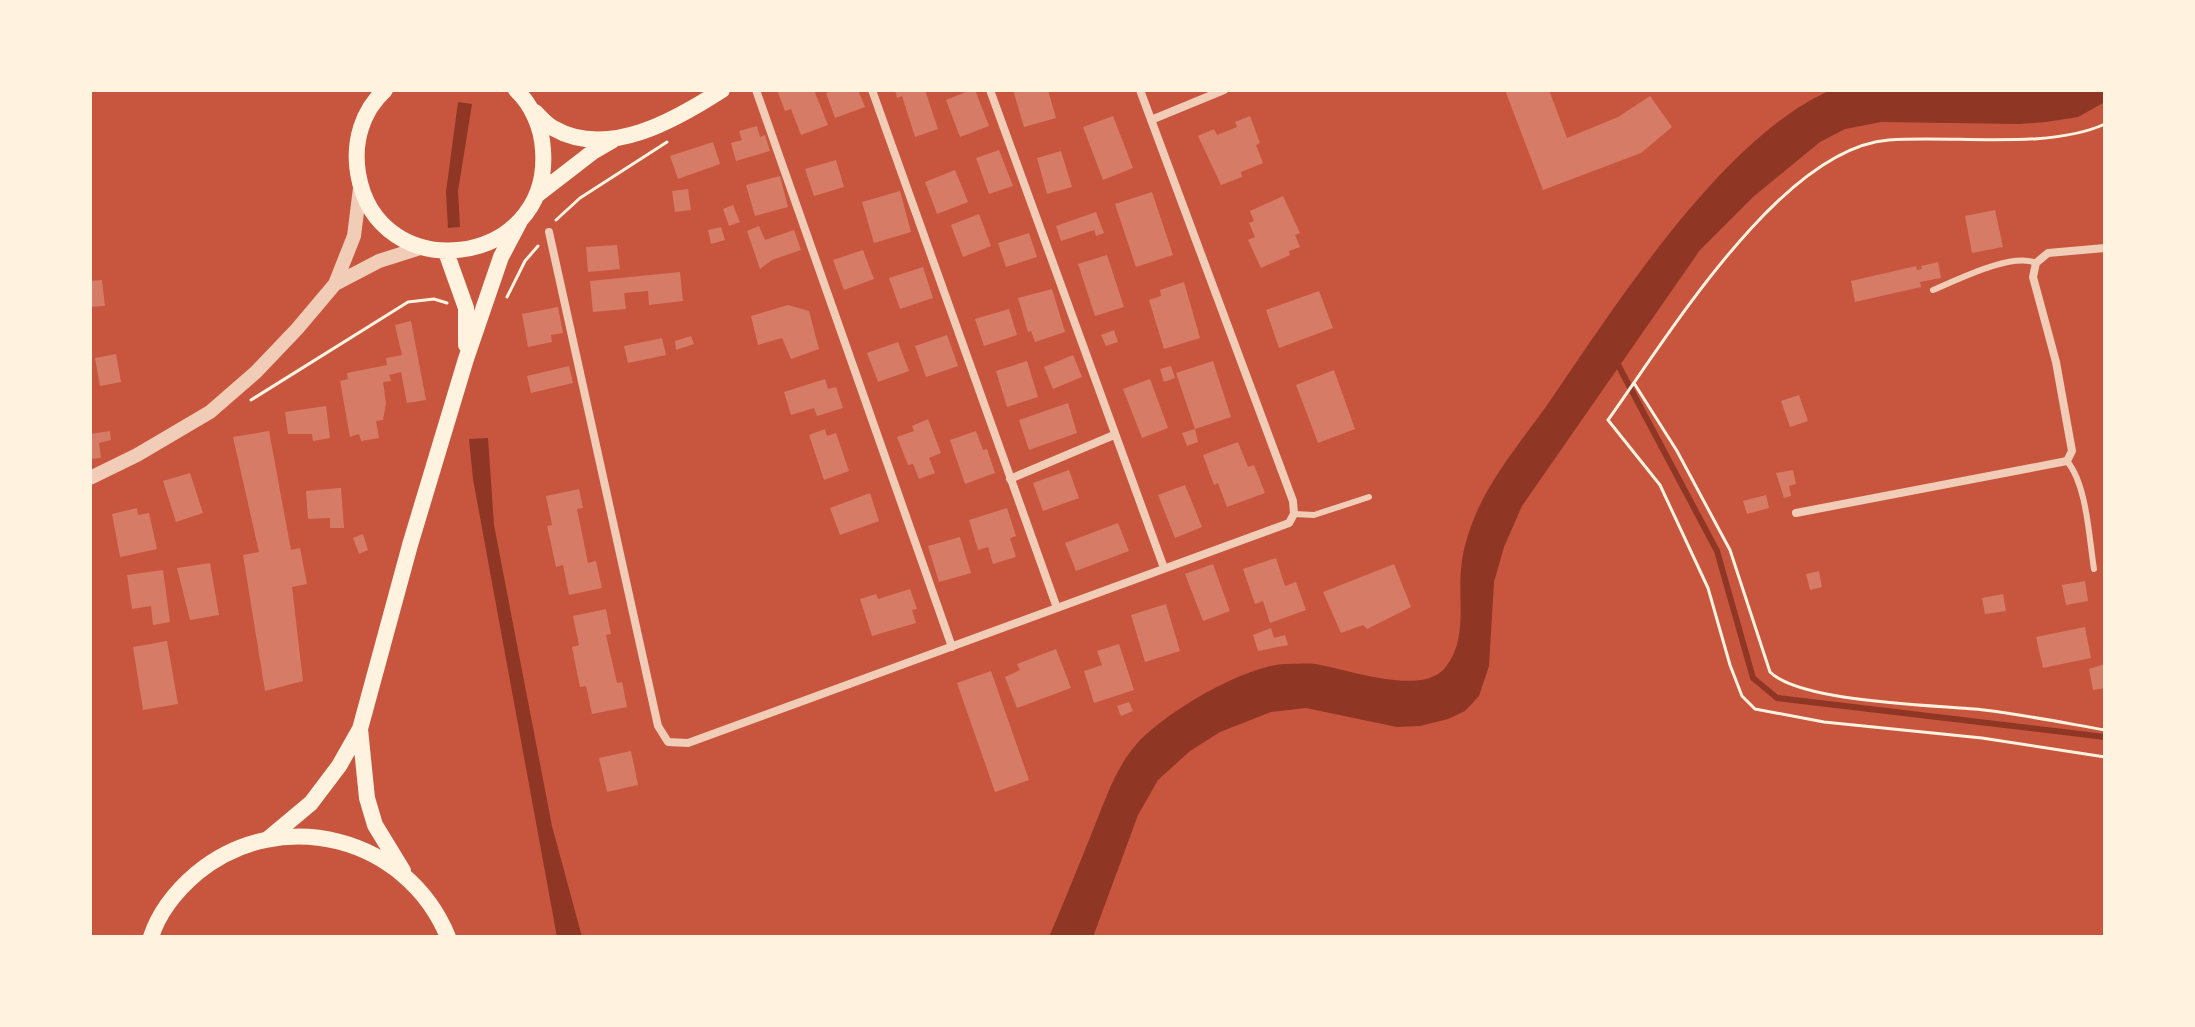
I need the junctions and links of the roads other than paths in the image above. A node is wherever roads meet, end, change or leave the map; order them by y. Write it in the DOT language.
graph roads {
  1 [pos="385,90"];
  2 [pos="722,90"];
  3 [pos="756,90"];
  4 [pos="872,90"];
  5 [pos="990,90"];
  6 [pos="1140,90"];
  7 [pos="1224,90"];
  8 [pos="519,91"];
  9 [pos="531,108"];
  10 [pos="1151,120"];
  11 [pos="619,137"];
  12 [pos="360,188"];
  13 [pos="537,195"];
  14 [pos="520,221"];
  15 [pos="549,232"];
  16 [pos="420,248"];
  17 [pos="2105,248"];
  18 [pos="446,252"];
  19 [pos="2036,263"];
  20 [pos="335,284"];
  21 [pos="1933,290"];
  22 [pos="466,359"];
  23 [pos="1114,435"];
  24 [pos="2067,461"];
  25 [pos="90,478"];
  26 [pos="1010,479"];
  27 [pos="1369,497"];
  28 [pos="1796,513"];
  29 [pos="1294,514"];
  30 [pos="1164,568"];
  31 [pos="2094,569"];
  32 [pos="1057,608"];
  33 [pos="952,647"];
  34 [pos="360,729"];
  35 [pos="268,839"];
  36 [pos="406,876"];
  37 [pos="151,937"];
  38 [pos="448,937"];
  1 -- 12 [label="main road"];
  2 -- 11 [label="main road"];
  3 -- 33 [label="street"];
  4 -- 26 [label="street"];
  5 -- 23 [label="street"];
  6 -- 10 [label="street"];
  7 -- 10 [label="street"];
  8 -- 9 [label="main road"];
  9 -- 11 [label="main road"];
  9 -- 13 [label="main road"];
  10 -- 29 [label="street"];
  11 -- 13 [label="main road"];
  12 -- 16 [label="main road"];
  12 -- 20 [label="street"];
  13 -- 14 [label="main road"];
  14 -- 18 [label="main road"];
  14 -- 22 [label="main road"];
  15 -- 33 [label="street"];
  16 -- 18 [label="main road"];
  16 -- 20 [label="street"];
  17 -- 19 [label="street"];
  18 -- 22 [label="main road"];
  19 -- 21 [label="lane"];
  19 -- 24 [label="street"];
  20 -- 25 [label="street"];
  22 -- 34 [label="main road"];
  23 -- 26 [label="street"];
  23 -- 30 [label="street"];
  24 -- 28 [label="street"];
  24 -- 31 [label="lane"];
  26 -- 32 [label="street"];
  27 -- 29 [label="lane"];
  29 -- 30 [label="street"];
  30 -- 32 [label="street"];
  32 -- 33 [label="street"];
  34 -- 35 [label="main road"];
  34 -- 36 [label="main road"];
  35 -- 36 [label="main road"];
  35 -- 37 [label="main road"];
  36 -- 38 [label="main road"];
}
